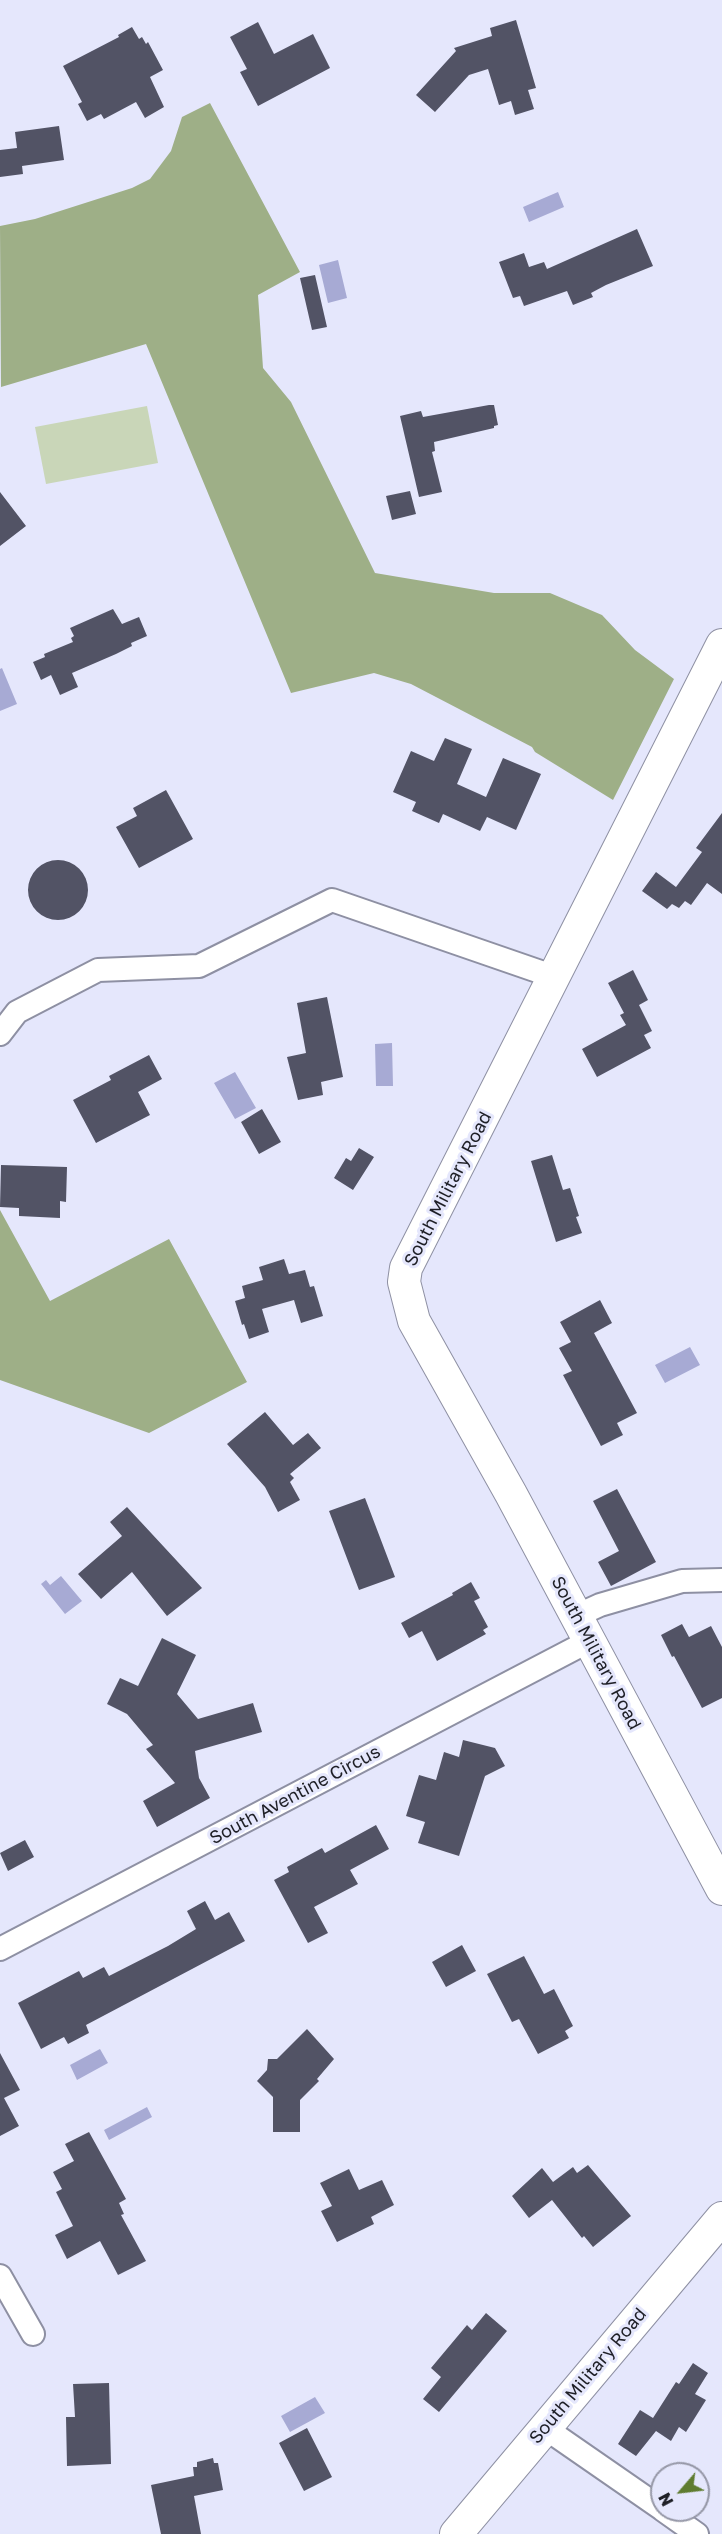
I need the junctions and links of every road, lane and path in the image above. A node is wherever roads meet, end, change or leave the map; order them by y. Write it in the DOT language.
graph roads {
  1 [pos="722,645"];
  2 [pos="555,977"];
  3 [pos="0,1034"];
  4 [pos="722,1580"];
  5 [pos="583,1629"];
  6 [pos="722,1889"];
  7 [pos="0,1949"];
  8 [pos="722,2218"];
  9 [pos="0,2276"];
  10 [pos="33,2334"];
  11 [pos="545,2428"];
  12 [pos="650,2502"];
  13 [pos="680,2522"];
  14 [pos="456,2534"];
  15 [pos="698,2534"];
  1 -- 2 [label="street, South Military Road"];
  2 -- 3 [label="street"];
  2 -- 5 [label="street, South Military Road"];
  4 -- 5 [label="street, South Aventine Circus"];
  5 -- 6 [label="street, South Military Road"];
  5 -- 7 [label="street, South Aventine Circus"];
  8 -- 11 [label="street, South Military Road"];
  9 -- 10 [label="street"];
  11 -- 12 [label="street"];
  11 -- 14 [label="street, South Military Road"];
  13 -- 15 [label="street"];
}
